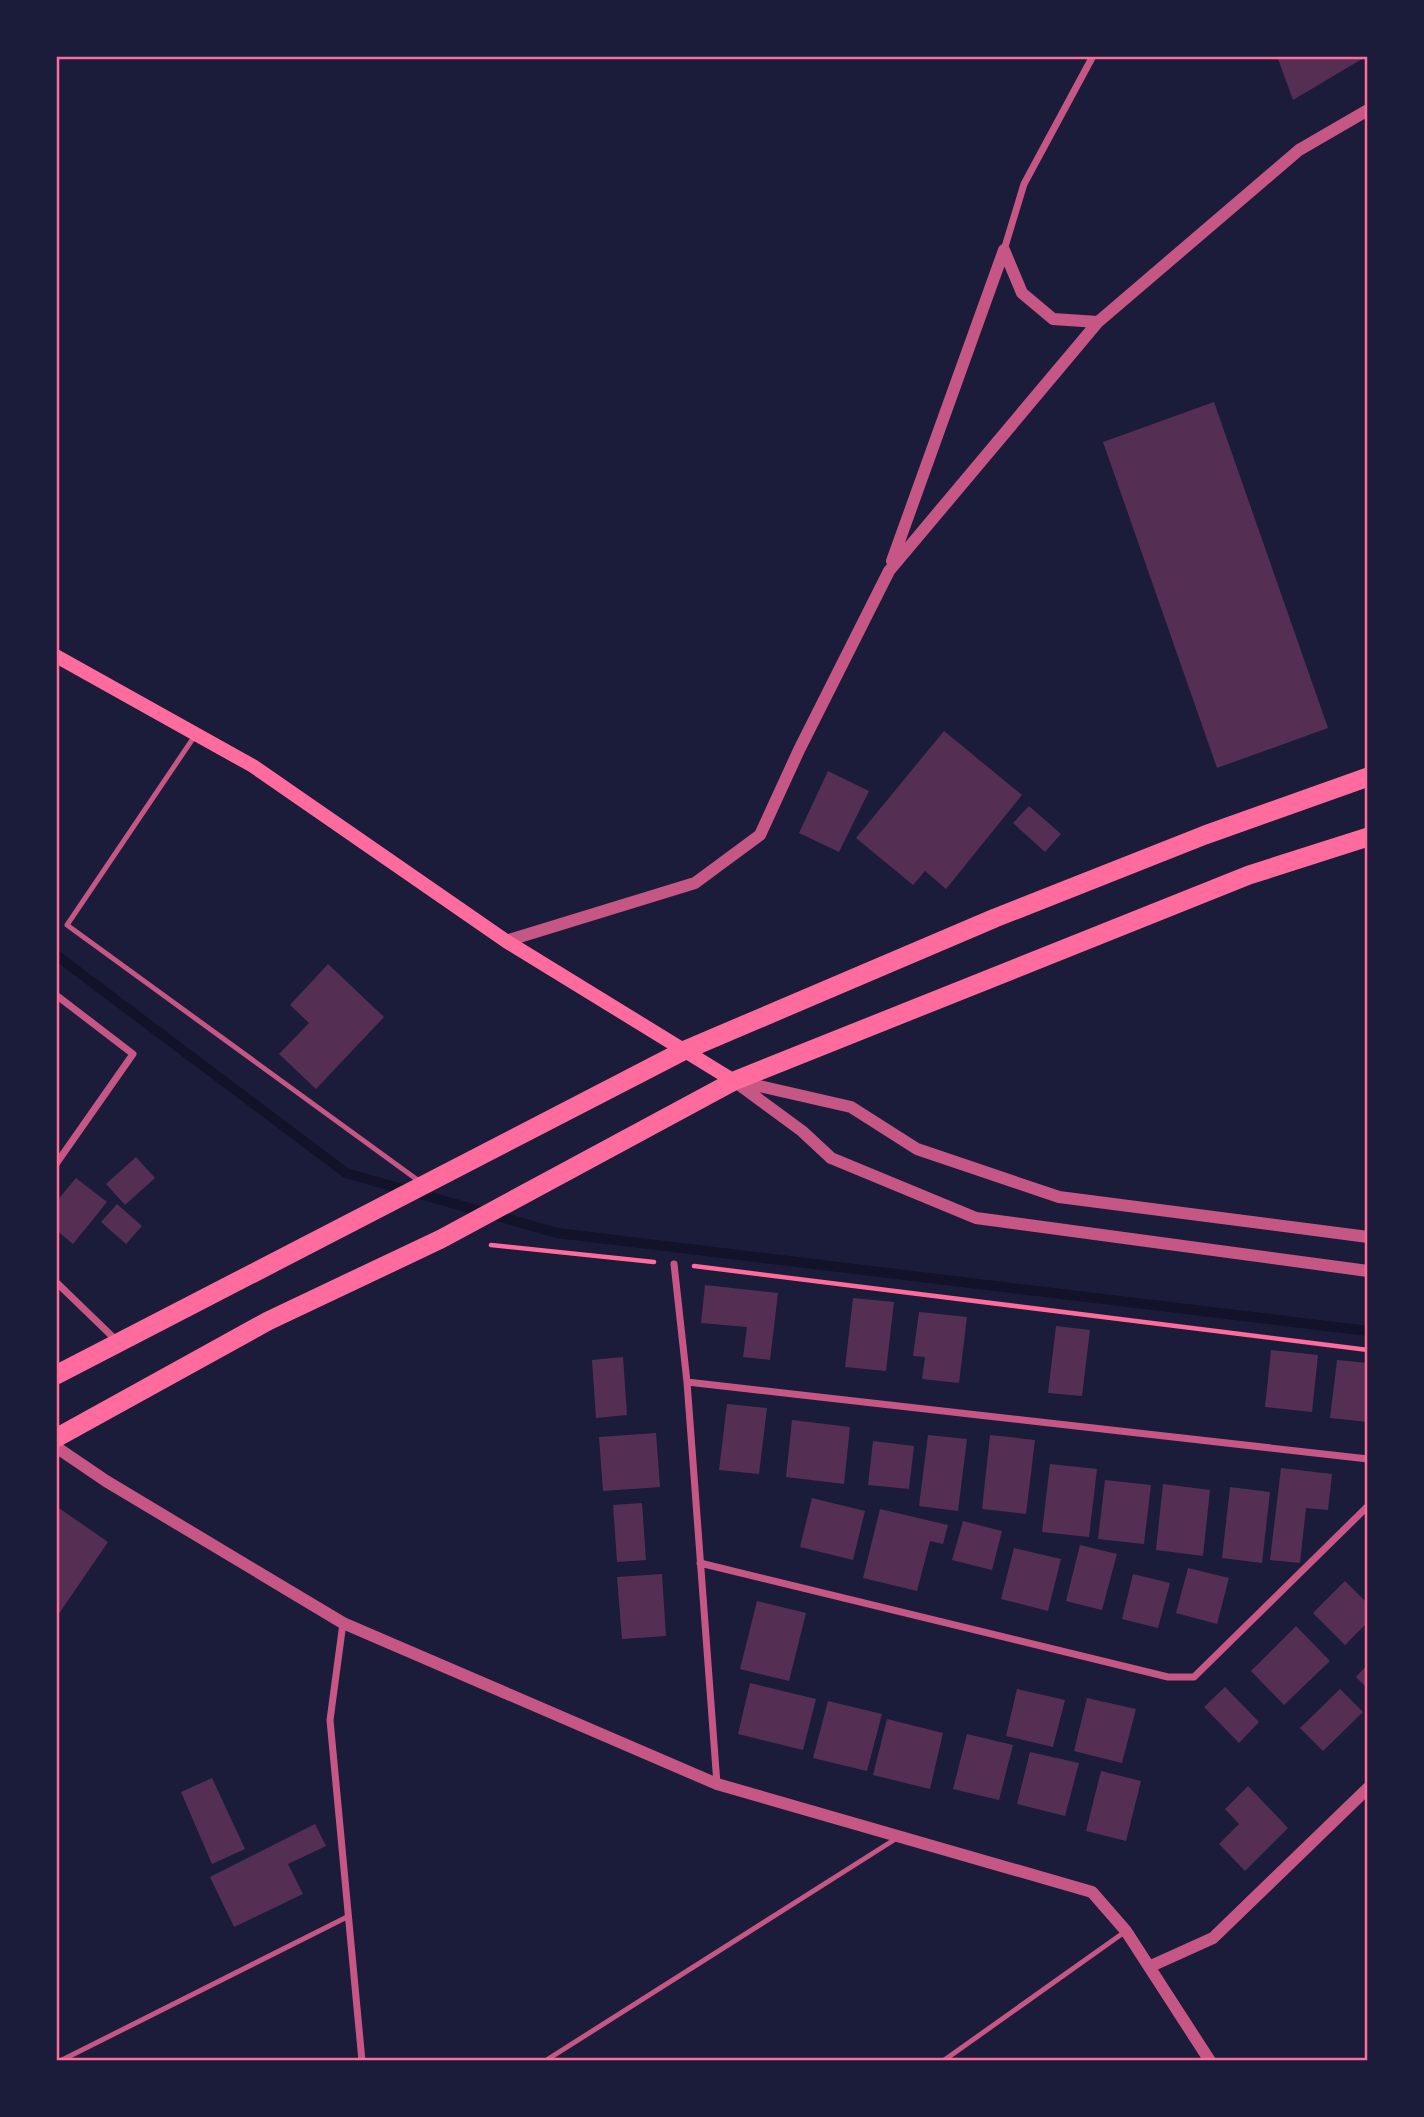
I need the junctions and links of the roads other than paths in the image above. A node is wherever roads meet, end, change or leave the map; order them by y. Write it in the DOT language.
graph roads {
  1 [pos="1093,56"];
  2 [pos="1368,110"];
  3 [pos="1004,250"];
  4 [pos="1098,322"];
  5 [pos="889,571"];
  6 [pos="56,656"];
  7 [pos="196,734"];
  8 [pos="1368,777"];
  9 [pos="1368,837"];
  10 [pos="506,941"];
  11 [pos="56,995"];
  12 [pos="683,1051"];
  13 [pos="734,1081"];
  14 [pos="56,1164"];
  15 [pos="424,1184"];
  16 [pos="1368,1237"];
  17 [pos="674,1264"];
  18 [pos="1368,1271"];
  19 [pos="56,1282"];
  20 [pos="117,1341"];
  21 [pos="56,1375"];
  22 [pos="687,1382"];
  23 [pos="56,1438"];
  24 [pos="56,1447"];
  25 [pos="1368,1459"];
  26 [pos="1368,1506"];
  27 [pos="701,1563"];
  28 [pos="343,1623"];
  29 [pos="717,1784"];
  30 [pos="1368,1788"];
  31 [pos="900,1836"];
  32 [pos="349,1916"];
  33 [pos="1126,1931"];
  34 [pos="1151,1966"];
  35 [pos="60,2061"];
  36 [pos="362,2061"];
  37 [pos="545,2061"];
  38 [pos="943,2061"];
  39 [pos="1210,2061"];
  1 -- 3 [label="street"];
  2 -- 4 [label="street"];
  3 -- 4 [label="street"];
  3 -- 5 [label="street"];
  4 -- 5 [label="street"];
  5 -- 10 [label="street"];
  6 -- 7 [label="main road"];
  7 -- 10 [label="main road"];
  7 -- 15 [label="lane"];
  8 -- 12 [label="highway"];
  9 -- 13 [label="highway"];
  10 -- 12 [label="main road"];
  11 -- 14 [label="street"];
  12 -- 13 [label="main road"];
  12 -- 15 [label="highway"];
  13 -- 16 [label="street"];
  13 -- 18 [label="street"];
  13 -- 23 [label="highway"];
  15 -- 20 [label="highway"];
  17 -- 22 [label="street"];
  19 -- 20 [label="street"];
  20 -- 21 [label="highway"];
  22 -- 25 [label="street"];
  22 -- 27 [label="street"];
  24 -- 28 [label="street"];
  26 -- 27 [label="street"];
  27 -- 29 [label="street"];
  28 -- 29 [label="street"];
  28 -- 32 [label="street"];
  29 -- 31 [label="street"];
  30 -- 34 [label="street"];
  31 -- 33 [label="street"];
  31 -- 37 [label="lane"];
  32 -- 35 [label="lane"];
  32 -- 36 [label="street"];
  33 -- 34 [label="street"];
  33 -- 38 [label="lane"];
  34 -- 39 [label="street"];
}
